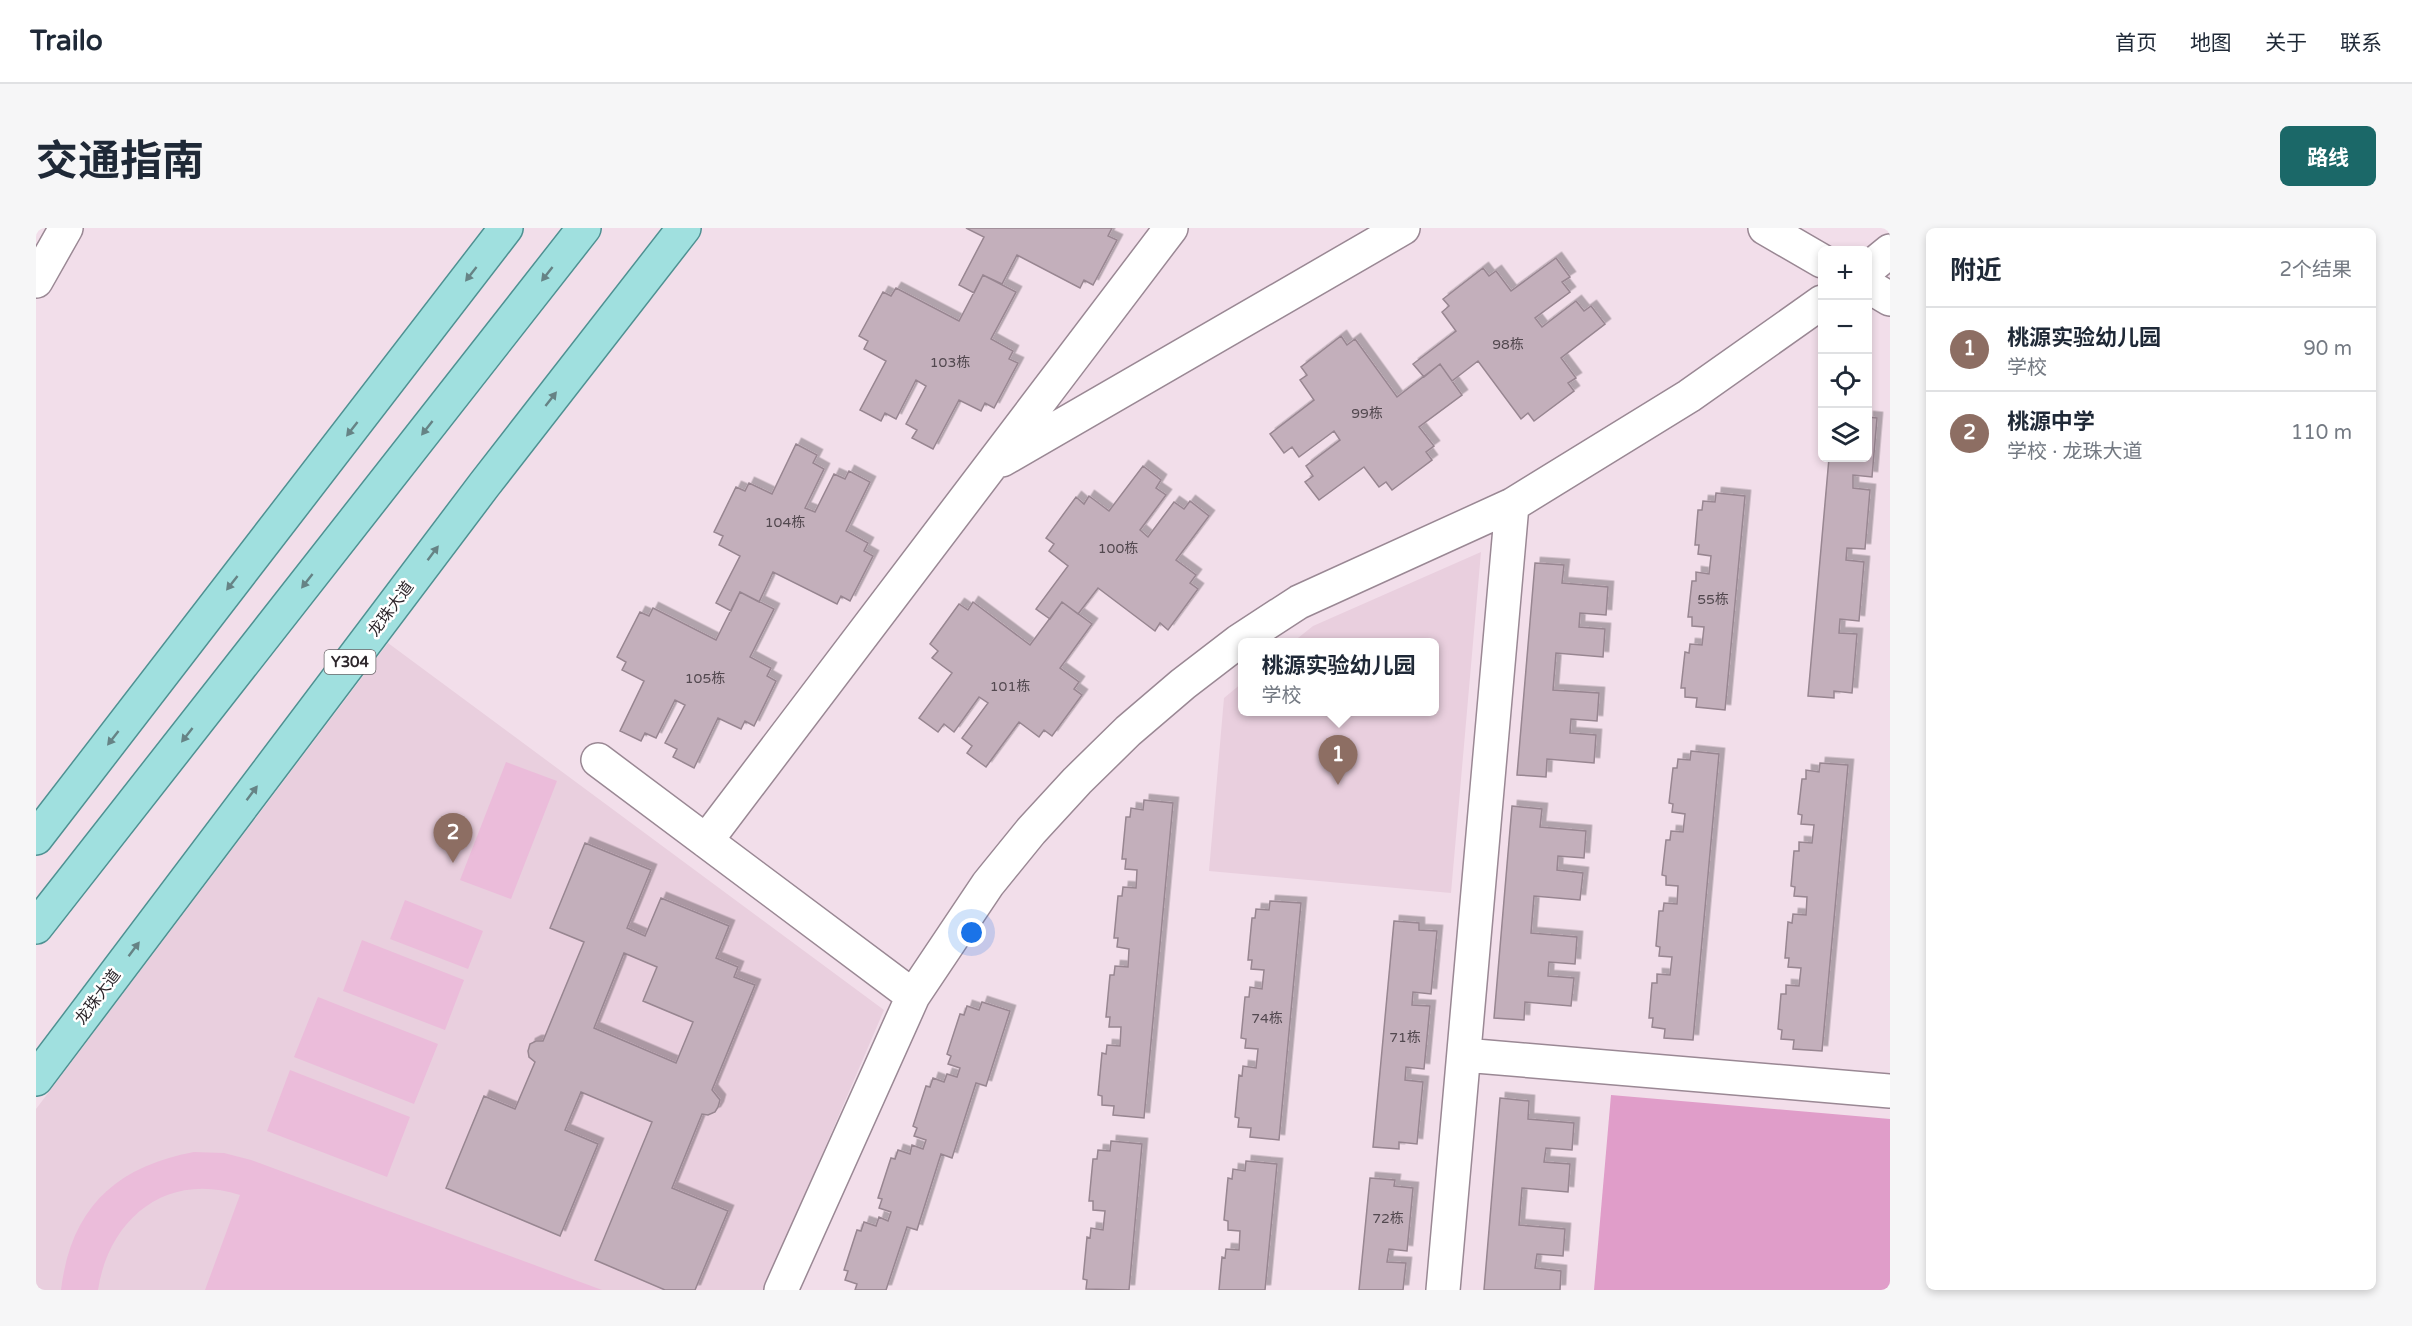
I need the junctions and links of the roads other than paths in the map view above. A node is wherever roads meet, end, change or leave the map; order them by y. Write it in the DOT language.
graph roads {
  1 [pos="66,228"];
  2 [pos="506,228"];
  3 [pos="584,228"];
  4 [pos="684,228"];
  5 [pos="1171,228"];
  6 [pos="1403,228"];
  7 [pos="1765,228"];
  8 [pos="1890,251"];
  9 [pos="1818,259"];
  10 [pos="1872,266"];
  11 [pos="36,280"];
  12 [pos="1872,288"];
  13 [pos="1890,299"];
  14 [pos="1818,305"];
  15 [pos="990,466"];
  16 [pos="1512,505"];
  17 [pos="1244,638"];
  18 [pos="1238,642"];
  19 [pos="598,760"];
  20 [pos="36,838"];
  21 [pos="706,841"];
  22 [pos="36,927"];
  23 [pos="913,996"];
  24 [pos="1464,1055"];
  25 [pos="36,1079"];
  26 [pos="1890,1091"];
  27 [pos="781,1290"];
  28 [pos="1443,1290"];
  1 -- 11 [label="street"];
  2 -- 20 [label="main road, one-way"];
  3 -- 22 [label="main road, one-way"];
  25 -- 4 [label="main road, 龙珠大道 / Y304, one-way"];
  5 -- 15 [label="street"];
  6 -- 15 [label="street"];
  7 -- 9 [label="street"];
  8 -- 10 [label="street"];
  12 -- 13 [label="street"];
  14 -- 16 [label="street"];
  15 -- 21 [label="street"];
  16 -- 17 [label="street"];
  16 -- 24 [label="street"];
  18 -- 23 [label="street"];
  19 -- 21 [label="street"];
  21 -- 23 [label="street"];
  23 -- 27 [label="street"];
  24 -- 26 [label="street"];
  24 -- 28 [label="street"];
}
